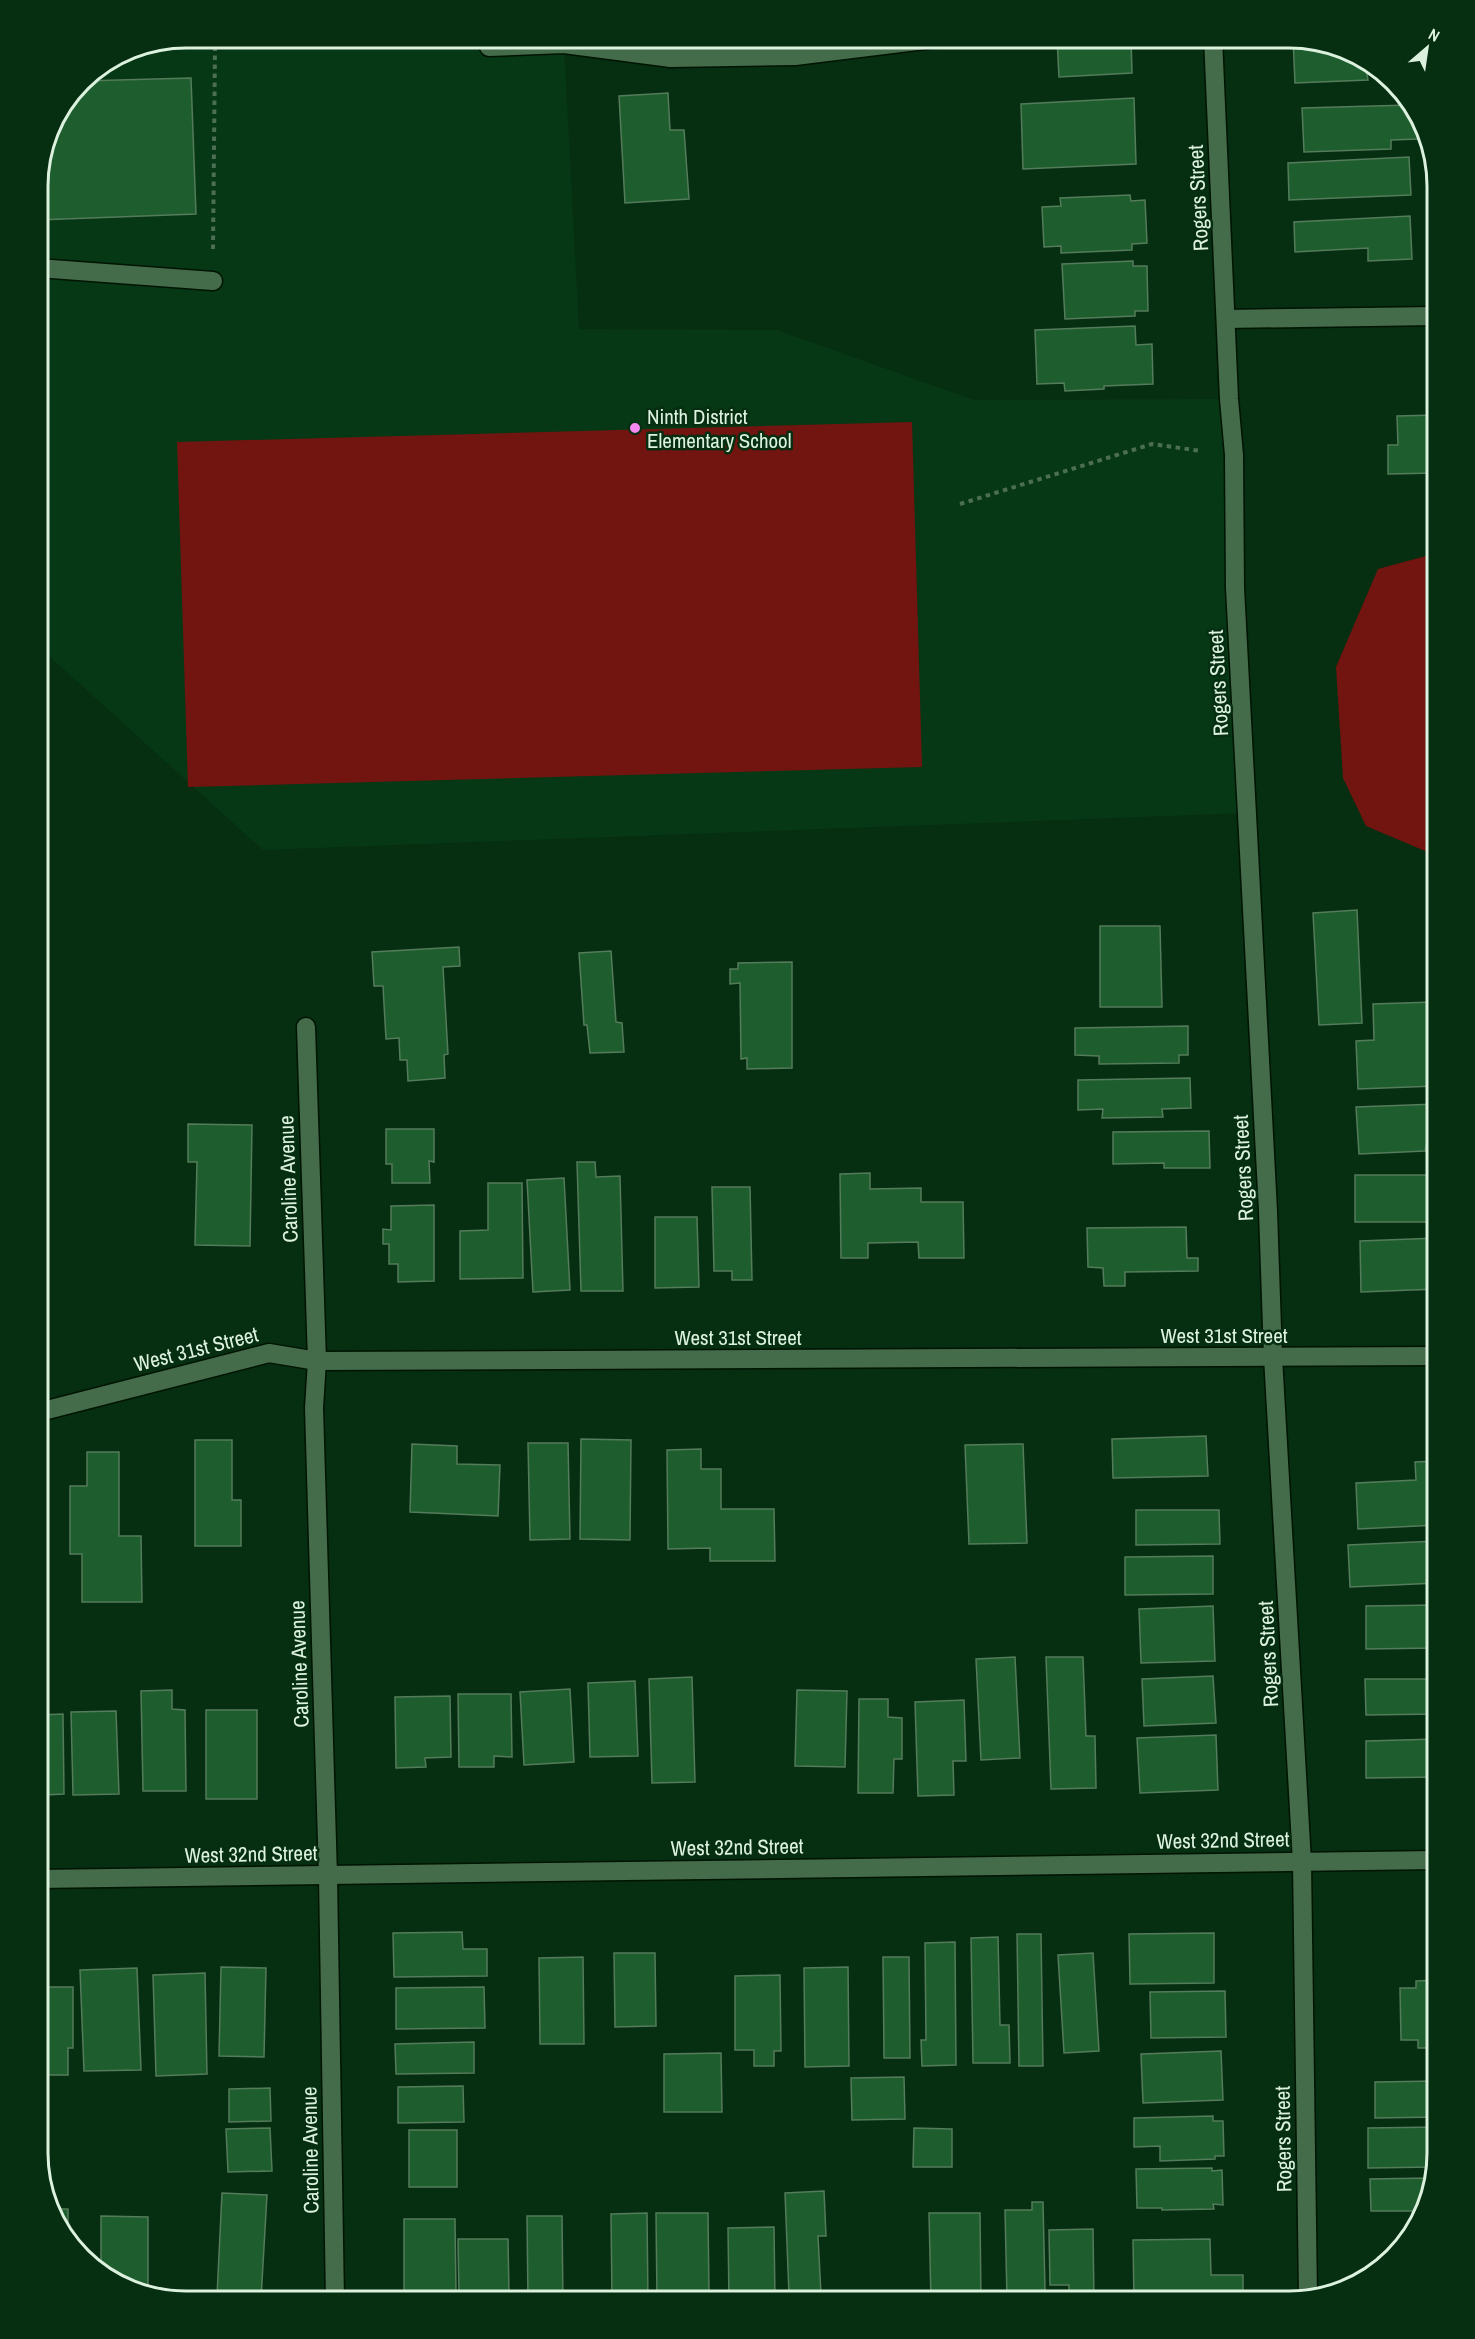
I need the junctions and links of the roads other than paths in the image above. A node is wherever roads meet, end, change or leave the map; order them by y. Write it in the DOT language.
graph roads {
  1 [pos="595,48"];
  2 [pos="670,48"];
  3 [pos="860,48"];
  4 [pos="1213,48"];
  5 [pos="671,58"];
  6 [pos="48,269"];
  7 [pos="213,281"];
  8 [pos="1427,316"];
  9 [pos="1226,319"];
  10 [pos="306,1027"];
  11 [pos="1427,1356"];
  12 [pos="1273,1358"];
  13 [pos="317,1361"];
  14 [pos="48,1410"];
  15 [pos="1427,1860"];
  16 [pos="1302,1862"];
  17 [pos="328,1876"];
  18 [pos="48,1879"];
  19 [pos="1308,2290"];
  20 [pos="335,2291"];
  1 -- 5 [label="street"];
  2 -- 5 [label="street"];
  3 -- 5 [label="street"];
  4 -- 9 [label="street, Rogers Street"];
  6 -- 7 [label="street"];
  8 -- 9 [label="street"];
  9 -- 12 [label="street, Rogers Street"];
  10 -- 13 [label="street, Caroline Avenue"];
  11 -- 12 [label="street, West 31st Street"];
  12 -- 13 [label="street, West 31st Street"];
  12 -- 16 [label="street, Rogers Street"];
  13 -- 14 [label="street, West 31st Street"];
  13 -- 17 [label="street, Caroline Avenue"];
  15 -- 16 [label="street, West 32nd Street"];
  16 -- 17 [label="street, West 32nd Street"];
  16 -- 19 [label="street, Rogers Street"];
  17 -- 18 [label="street, West 32nd Street"];
  17 -- 20 [label="street, Caroline Avenue"];
}
